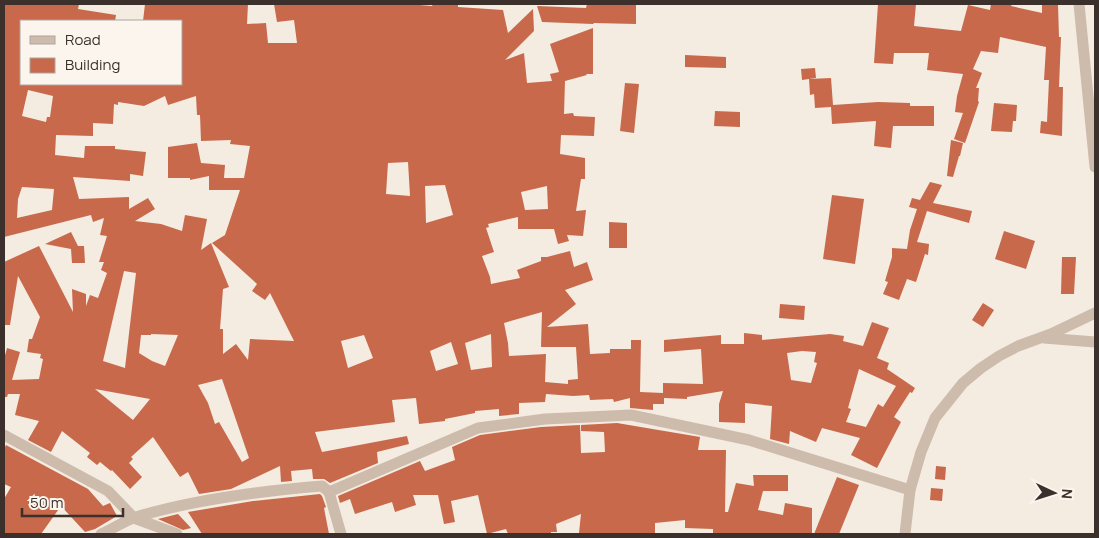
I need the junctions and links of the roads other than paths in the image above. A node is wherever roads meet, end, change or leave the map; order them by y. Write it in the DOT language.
graph roads {
  1 [pos="1078,4"];
  2 [pos="1095,167"];
  3 [pos="1095,313"];
  4 [pos="1042,338"];
  5 [pos="1095,342"];
  6 [pos="4,435"];
  7 [pos="910,490"];
  8 [pos="329,492"];
  9 [pos="134,518"];
  10 [pos="101,534"];
  11 [pos="176,534"];
  12 [pos="341,534"];
  13 [pos="905,534"];
  1 -- 2 [label="street"];
  3 -- 4 [label="street"];
  4 -- 5 [label="street"];
  4 -- 7 [label="street"];
  6 -- 9 [label="street"];
  7 -- 8 [label="street"];
  7 -- 13 [label="street"];
  8 -- 9 [label="street"];
  8 -- 12 [label="street"];
  9 -- 10 [label="street"];
  9 -- 11 [label="street"];
}
